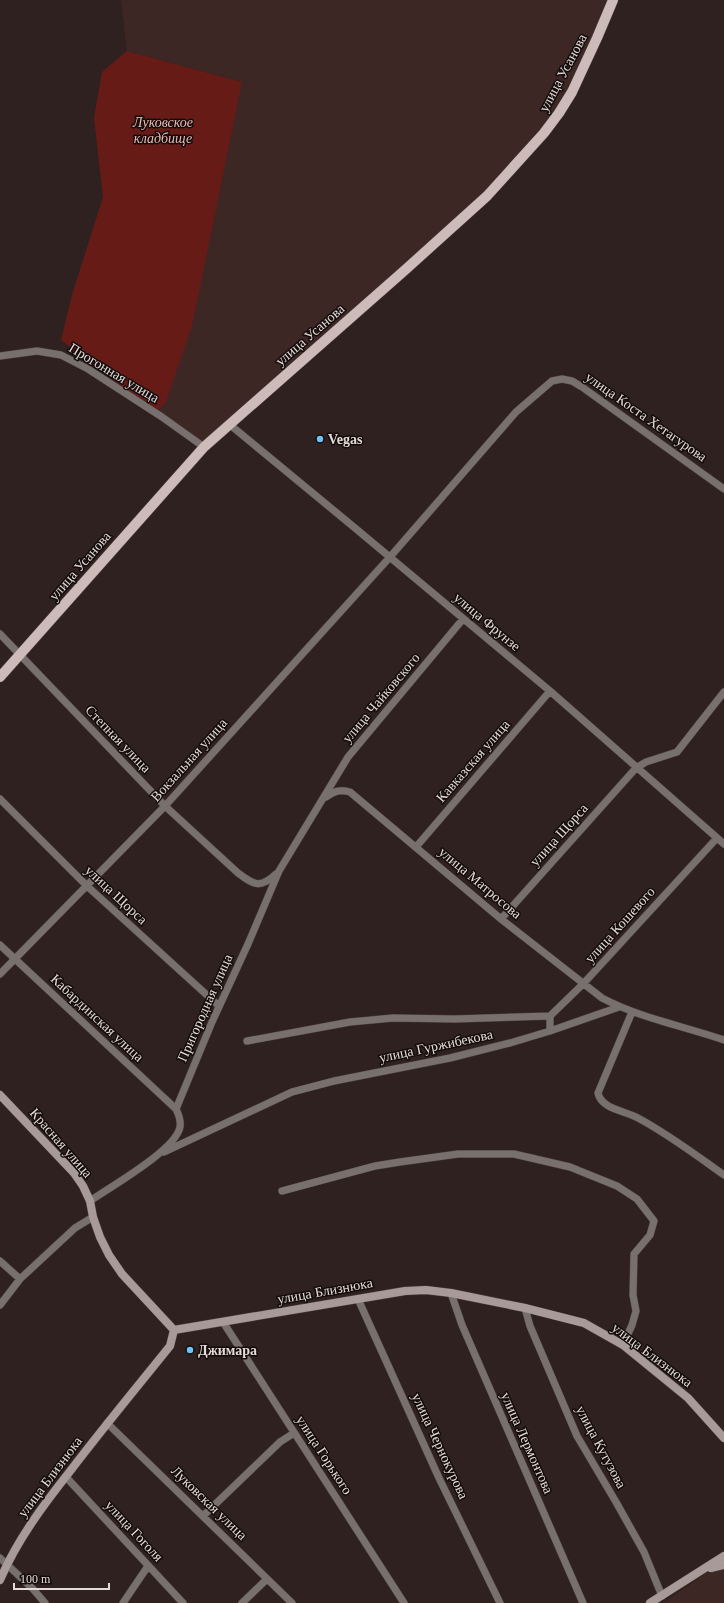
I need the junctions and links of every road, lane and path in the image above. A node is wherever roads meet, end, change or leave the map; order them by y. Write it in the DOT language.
graph roads {
  1 [pos="613,0"];
  2 [pos="0,356"];
  3 [pos="572,381"];
  4 [pos="228,424"];
  5 [pos="204,447"];
  6 [pos="724,489"];
  7 [pos="390,557"];
  8 [pos="463,619"];
  9 [pos="0,634"];
  10 [pos="20,655"];
  11 [pos="0,677"];
  12 [pos="550,691"];
  13 [pos="724,692"];
  14 [pos="636,768"];
  15 [pos="324,798"];
  16 [pos="0,799"];
  17 [pos="165,806"];
  18 [pos="717,838"];
  19 [pos="724,844"];
  20 [pos="416,847"];
  21 [pos="279,871"];
  22 [pos="86,886"];
  23 [pos="501,919"];
  24 [pos="0,946"];
  25 [pos="14,959"];
  26 [pos="0,974"];
  27 [pos="583,984"];
  28 [pos="219,1006"];
  29 [pos="619,1007"];
  30 [pos="632,1012"];
  31 [pos="550,1016"];
  32 [pos="550,1031"];
  33 [pos="724,1040"];
  34 [pos="247,1041"];
  35 [pos="0,1095"];
  36 [pos="176,1110"];
  37 [pos="159,1154"];
  38 [pos="724,1175"];
  39 [pos="282,1191"];
  40 [pos="90,1201"];
  41 [pos="93,1217"];
  42 [pos="0,1261"];
  43 [pos="20,1279"];
  44 [pos="451,1293"];
  45 [pos="358,1299"];
  46 [pos="0,1305"];
  47 [pos="525,1308"];
  48 [pos="223,1322"];
  49 [pos="174,1330"];
  50 [pos="623,1346"];
  51 [pos="107,1423"];
  52 [pos="294,1433"];
  53 [pos="724,1438"];
  54 [pos="66,1477"];
  55 [pos="203,1516"];
  56 [pos="724,1556"];
  57 [pos="0,1558"];
  58 [pos="7,1564"];
  59 [pos="724,1565"];
  60 [pos="148,1566"];
  61 [pos="704,1570"];
  62 [pos="268,1579"];
  63 [pos="0,1580"];
  64 [pos="662,1596"];
  65 [pos="45,1603"];
  66 [pos="123,1603"];
  67 [pos="183,1603"];
  68 [pos="242,1603"];
  69 [pos="292,1603"];
  70 [pos="404,1603"];
  71 [pos="500,1603"];
  72 [pos="583,1603"];
  73 [pos="650,1603"];
  1 -- 4 [label="main road, улица Усанова"];
  2 -- 5 [label="street, Прогонная улица"];
  3 -- 6 [label="street, улица Коста Хетагурова"];
  3 -- 7 [label="street, Вокзальная улица"];
  4 -- 5 [label="main road, улица Усанова"];
  4 -- 7 [label="street, улица Фрунзе"];
  5 -- 10 [label="main road, улица Усанова"];
  7 -- 8 [label="street, улица Фрунзе"];
  7 -- 17 [label="street, Вокзальная улица"];
  8 -- 12 [label="street, улица Фрунзе"];
  8 -- 15 [label="street, улица Чайковского"];
  9 -- 10 [label="street, Степная улица"];
  10 -- 11 [label="main road, улица Усанова"];
  10 -- 17 [label="street, Степная улица"];
  12 -- 14 [label="street, улица Фрунзе"];
  12 -- 20 [label="street, Кавказская улица"];
  13 -- 14 [label="street"];
  14 -- 18 [label="street, улица Фрунзе"];
  14 -- 23 [label="street, улица Щорса"];
  15 -- 20 [label="street, улица Матросова"];
  15 -- 21 [label="street, Пригородная улица"];
  16 -- 22 [label="street, улица Щорса"];
  17 -- 21 [label="street, Степная улица"];
  17 -- 22 [label="street, Вокзальная улица"];
  18 -- 19 [label="street, улица Фрунзе"];
  18 -- 27 [label="street, улица Кошевого"];
  20 -- 23 [label="street, улица Матросова"];
  21 -- 28 [label="street, Пригородная улица"];
  22 -- 25 [label="street, Вокзальная улица"];
  22 -- 28 [label="street, улица Щорса"];
  23 -- 27 [label="street, улица Матросова"];
  24 -- 25 [label="street, Кабардинская улица"];
  25 -- 26 [label="street, Вокзальная улица"];
  25 -- 36 [label="street, Кабардинская улица"];
  27 -- 29 [label="street, улица Матросова"];
  27 -- 31 [label="street, улица Кошевого"];
  28 -- 36 [label="street, Пригородная улица"];
  29 -- 30 [label="street"];
  29 -- 32 [label="street, улица Гуржибекова"];
  30 -- 33 [label="street"];
  30 -- 38 [label="street"];
  31 -- 32 [label="street"];
  31 -- 34 [label="street, улица Гуржибекова"];
  32 -- 37 [label="street, улица Гуржибекова"];
  35 -- 40 [label="street, Красная улица"];
  36 -- 37 [label="street"];
  37 -- 40 [label="street"];
  39 -- 50 [label="street"];
  40 -- 41 [label="street, Красная улица"];
  41 -- 43 [label="street"];
  41 -- 49 [label="street, Красная улица"];
  42 -- 43 [label="street"];
  43 -- 46 [label="street"];
  44 -- 45 [label="street, улица Близнюка"];
  44 -- 47 [label="street, улица Близнюка"];
  44 -- 72 [label="street, улица Лермонтова"];
  45 -- 48 [label="street, улица Близнюка"];
  45 -- 71 [label="street, улица Чернокурова"];
  47 -- 50 [label="street, улица Близнюка"];
  47 -- 64 [label="street, улица Кутузова"];
  48 -- 49 [label="street, улица Близнюка"];
  48 -- 52 [label="street, улица Горького"];
  49 -- 51 [label="street, улица Близнюка"];
  50 -- 53 [label="street, улица Близнюка"];
  51 -- 54 [label="street, улица Близнюка"];
  51 -- 55 [label="street, Луковская улица"];
  52 -- 55 [label="street"];
  52 -- 70 [label="street, улица Горького"];
  54 -- 58 [label="street, улица Близнюка"];
  54 -- 60 [label="street, улица Гоголя"];
  55 -- 62 [label="street, Луковская улица"];
  56 -- 61 [label="street"];
  57 -- 58 [label="street"];
  58 -- 63 [label="street, улица Близнюка"];
  58 -- 65 [label="street"];
  59 -- 61 [label="street"];
  60 -- 66 [label="street"];
  60 -- 67 [label="street, улица Гоголя"];
  61 -- 64 [label="street"];
  62 -- 68 [label="street"];
  62 -- 69 [label="street, Луковская улица"];
  64 -- 73 [label="street"];
}
